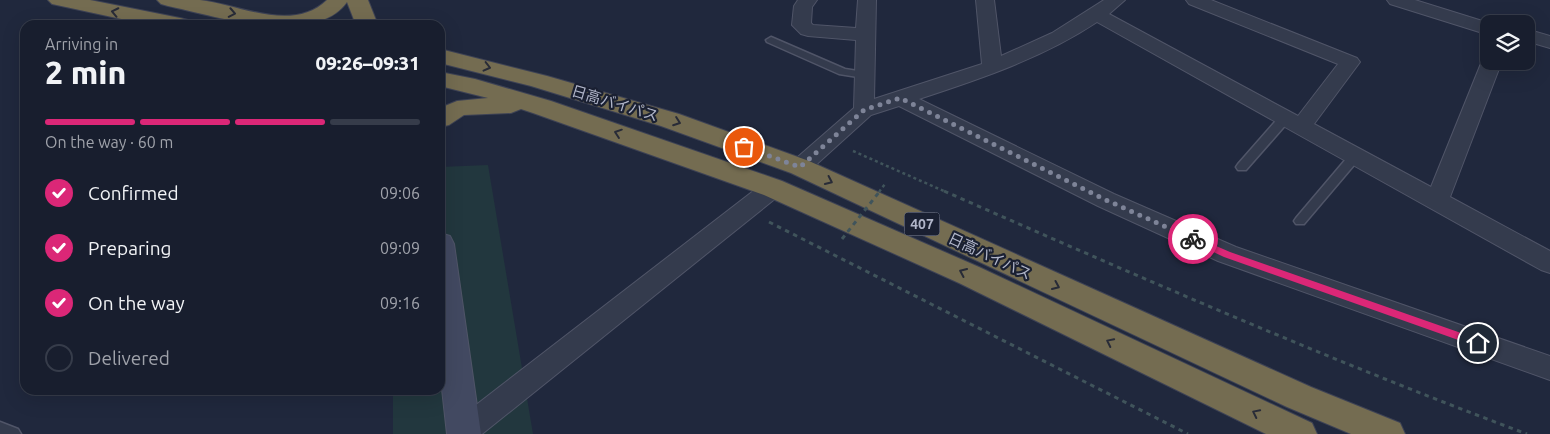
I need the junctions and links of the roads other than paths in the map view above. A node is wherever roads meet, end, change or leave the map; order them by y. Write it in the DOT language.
graph roads {
  1 [pos="59,0"];
  2 [pos="168,0"];
  3 [pos="338,0"];
  4 [pos="357,0"];
  5 [pos="808,0"];
  6 [pos="867,0"];
  7 [pos="985,0"];
  8 [pos="1116,0"];
  9 [pos="1195,0"];
  10 [pos="1396,0"];
  11 [pos="1097,15"];
  12 [pos="156,20"];
  13 [pos="267,20"];
  14 [pos="310,20"];
  15 [pos="365,20"];
  16 [pos="1480,26"];
  17 [pos="866,36"];
  18 [pos="1535,38"];
  19 [pos="771,40"];
  20 [pos="1550,42"];
  21 [pos="445,57"];
  22 [pos="992,66"];
  23 [pos="1488,70"];
  24 [pos="864,75"];
  25 [pos="445,80"];
  26 [pos="900,98"];
  27 [pos="542,107"];
  28 [pos="864,110"];
  29 [pos="445,116"];
  30 [pos="1293,122"];
  31 [pos="1356,156"];
  32 [pos="800,167"];
  33 [pos="1242,167"];
  34 [pos="773,188"];
  35 [pos="1437,200"];
  36 [pos="1300,220"];
  37 [pos="1550,263"];
  38 [pos="445,283"];
  39 [pos="1550,368"];
  40 [pos="0,429"];
  41 [pos="464,432"];
  42 [pos="13,434"];
  43 [pos="1300,434"];
  44 [pos="1388,434"];
  12 -- 1 [label="highway, one-way"];
  2 -- 13 [label="highway, one-way"];
  3 -- 14 [label="highway"];
  4 -- 15 [label="highway"];
  5 -- 17 [label="street"];
  6 -- 17 [label="street"];
  7 -- 22 [label="street"];
  8 -- 11 [label="street"];
  9 -- 30 [label="street"];
  10 -- 16 [label="street"];
  11 -- 22 [label="street"];
  11 -- 30 [label="street"];
  17 -- 24 [label="street"];
  18 -- 20 [label="street"];
  19 -- 24 [label="lane"];
  21 -- 32 [label="highway, 日高バイパス / 407, one-way"];
  22 -- 26 [label="street"];
  23 -- 35 [label="street"];
  24 -- 28 [label="street"];
  25 -- 27 [label="highway, 日高バイパス / 407"];
  26 -- 28 [label="street"];
  26 -- 39 [label="street"];
  27 -- 29 [label="highway"];
  34 -- 27 [label="highway, 日高バイパス / 407, one-way"];
  28 -- 32 [label="street"];
  30 -- 31 [label="street"];
  30 -- 33 [label="lane"];
  31 -- 35 [label="street"];
  31 -- 36 [label="lane"];
  32 -- 44 [label="highway, 日高バイパス / 407, one-way"];
  34 -- 41 [label="street"];
  43 -- 34 [label="highway, 日高バイパス / 407, one-way"];
  35 -- 37 [label="street"];
  38 -- 41 [label="street"];
  40 -- 42 [label="lane"];
}
